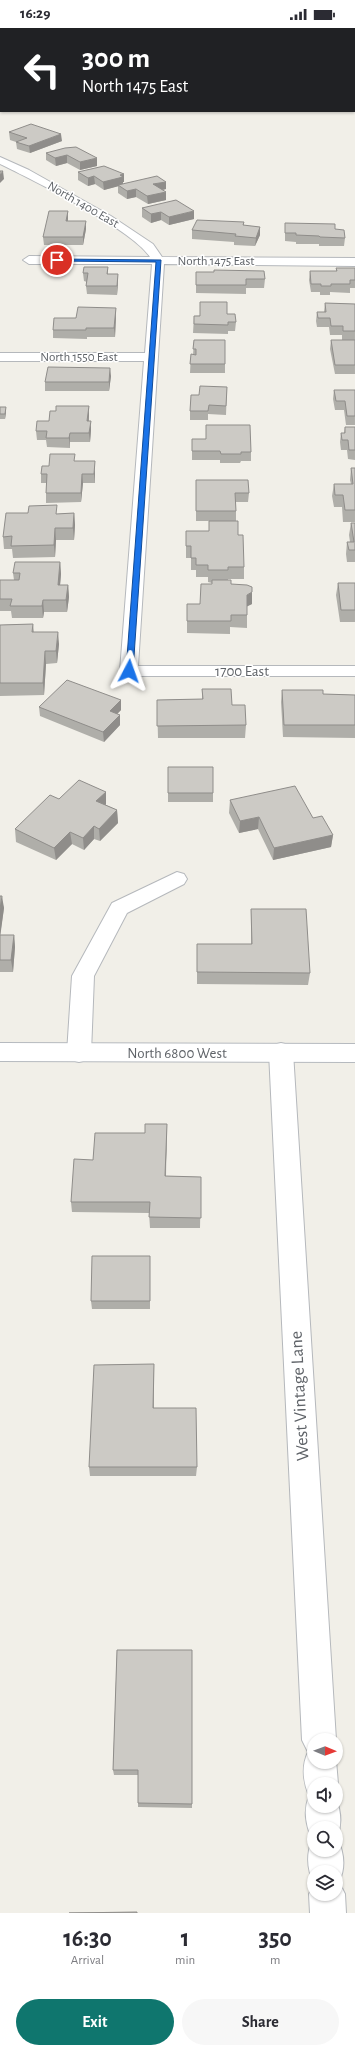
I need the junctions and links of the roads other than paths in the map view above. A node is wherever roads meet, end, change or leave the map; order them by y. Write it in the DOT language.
graph roads {
  1 [pos="0,160"];
  2 [pos="29,260"];
  3 [pos="158,260"];
  4 [pos="355,262"];
  5 [pos="4,357"];
  6 [pos="151,357"];
  7 [pos="355,671"];
  8 [pos="177,879"];
  9 [pos="0,1052"];
  10 [pos="281,1052"];
  11 [pos="79,1053"];
  12 [pos="355,1053"];
  13 [pos="319,1733"];
  14 [pos="327,1901"];
  15 [pos="328,1913"];
  1 -- 3 [label="street, North 1400 East"];
  2 -- 3 [label="street, North 1475 East"];
  3 -- 4 [label="street, North 1475 East"];
  3 -- 6 [label="street"];
  5 -- 6 [label="street, North 1550 East"];
  6 -- 7 [label="street, 1700 East"];
  8 -- 11 [label="street"];
  9 -- 11 [label="street, North 6800 West"];
  10 -- 11 [label="street, North 6800 West"];
  10 -- 12 [label="street, North 6800 West"];
  10 -- 13 [label="street, West Vintage Lane"];
  14 -- 15 [label="street"];
}
